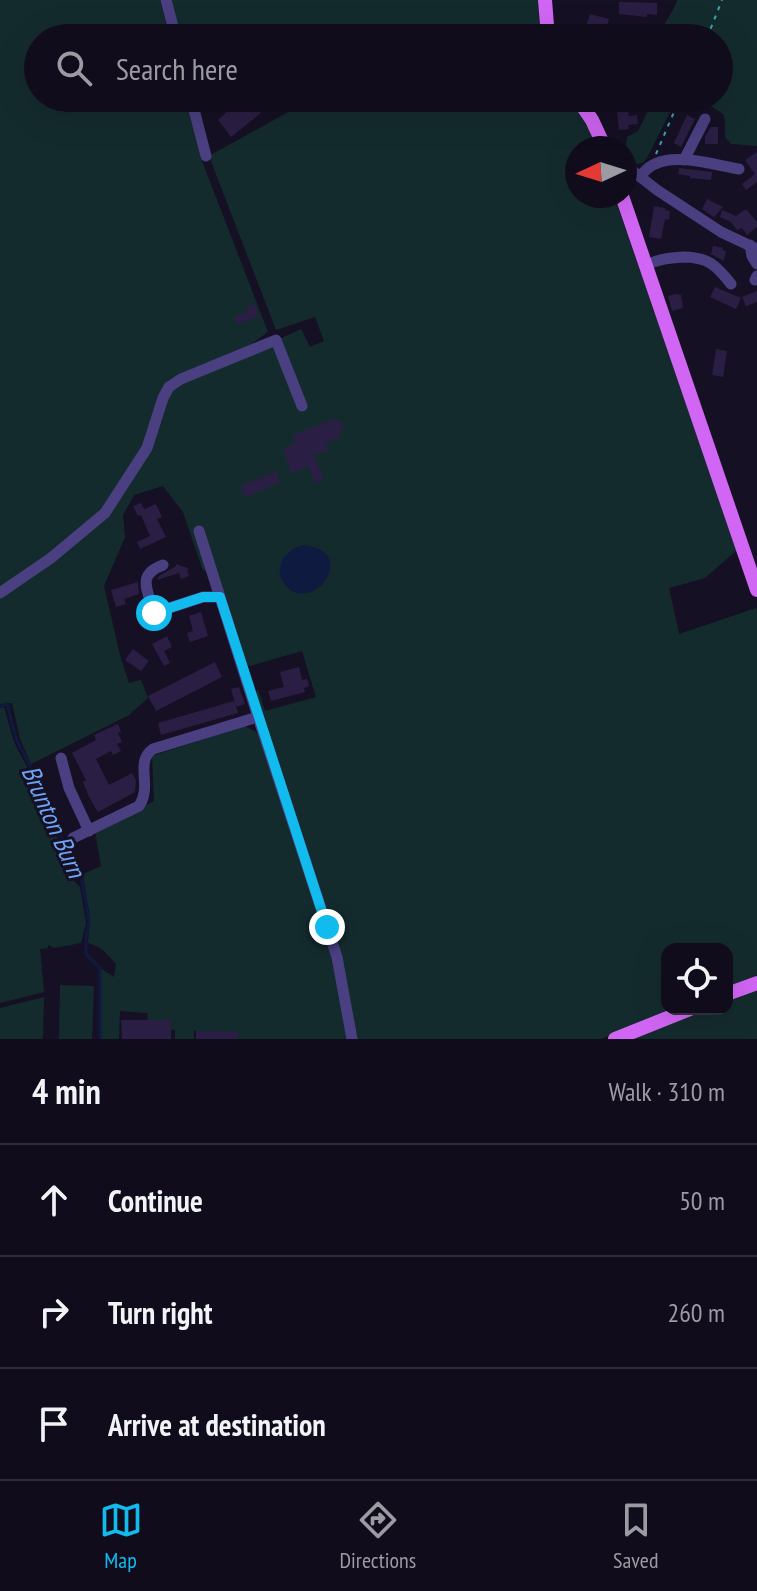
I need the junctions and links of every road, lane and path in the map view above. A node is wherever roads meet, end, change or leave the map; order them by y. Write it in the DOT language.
graph roads {
  1 [pos="166,0"];
  2 [pos="545,0"];
  3 [pos="722,0"];
  4 [pos="172,24"];
  5 [pos="547,24"];
  6 [pos="713,24"];
  7 [pos="195,112"];
  8 [pos="587,112"];
  9 [pos="674,112"];
  10 [pos="705,119"];
  11 [pos="599,136"];
  12 [pos="206,156"];
  13 [pos="684,160"];
  14 [pos="650,166"];
  15 [pos="739,169"];
  16 [pos="637,174"];
  17 [pos="640,176"];
  18 [pos="626,208"];
  19 [pos="754,247"];
  20 [pos="757,264"];
  21 [pos="646,265"];
  22 [pos="731,284"];
  23 [pos="302,406"];
  24 [pos="199,531"];
  25 [pos="163,565"];
  26 [pos="756,583"];
  27 [pos="0,593"];
  28 [pos="220,597"];
  29 [pos="258,717"];
  30 [pos="61,758"];
  31 [pos="89,831"];
  32 [pos="73,838"];
  33 [pos="757,983"];
  34 [pos="733,992"];
  35 [pos="675,1015"];
  36 [pos="352,1039"];
  37 [pos="615,1039"];
  1 -- 4 [label="street"];
  2 -- 5 [label="main road"];
  3 -- 6 [label="path"];
  7 -- 12 [label="street"];
  8 -- 11 [label="main road"];
  9 -- 14 [label="path"];
  10 -- 13 [label="street"];
  13 -- 14 [label="street"];
  13 -- 15 [label="street"];
  14 -- 17 [label="street"];
  16 -- 17 [label="street"];
  17 -- 19 [label="street"];
  18 -- 21 [label="main road"];
  19 -- 20 [label="street"];
  21 -- 22 [label="street"];
  21 -- 26 [label="main road"];
  23 -- 27 [label="street"];
  24 -- 28 [label="street"];
  25 -- 28 [label="street"];
  28 -- 29 [label="street"];
  29 -- 31 [label="street"];
  29 -- 36 [label="street"];
  30 -- 31 [label="street"];
  31 -- 32 [label="street"];
  33 -- 34 [label="main road"];
  35 -- 37 [label="main road"];
}
